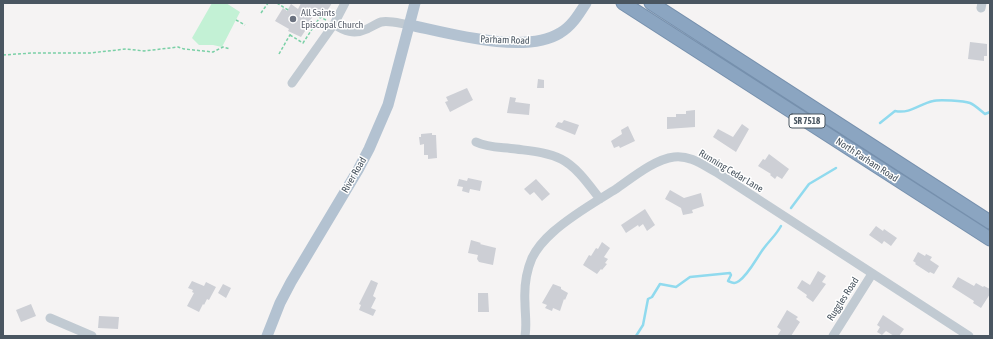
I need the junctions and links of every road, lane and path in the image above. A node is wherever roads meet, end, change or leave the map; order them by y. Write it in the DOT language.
graph roads {
  1 [pos="268,3"];
  2 [pos="277,3"];
  3 [pos="345,3"];
  4 [pos="415,3"];
  5 [pos="586,3"];
  6 [pos="624,3"];
  7 [pos="651,3"];
  8 [pos="288,10"];
  9 [pos="261,13"];
  10 [pos="236,20"];
  11 [pos="331,20"];
  12 [pos="245,25"];
  13 [pos="410,25"];
  14 [pos="291,33"];
  15 [pos="290,35"];
  16 [pos="230,49"];
  17 [pos="279,54"];
  18 [pos="3,55"];
  19 [pos="292,83"];
  20 [pos="476,142"];
  21 [pos="600,199"];
  22 [pos="990,222"];
  23 [pos="990,239"];
  24 [pos="872,274"];
  25 [pos="50,318"];
  26 [pos="92,336"];
  27 [pos="267,336"];
  28 [pos="525,336"];
  29 [pos="833,336"];
  30 [pos="969,336"];
  1 -- 9 [label="path"];
  2 -- 8 [label="path"];
  3 -- 11 [label="street"];
  4 -- 13 [label="main road, River Road"];
  5 -- 13 [label="main road, Parham Road"];
  6 -- 23 [label="highway, North Parham Road / SR 7518"];
  7 -- 22 [label="highway, North Parham Road / SR 7518"];
  10 -- 12 [label="path"];
  11 -- 13 [label="street"];
  11 -- 15 [label="path"];
  11 -- 19 [label="street"];
  13 -- 27 [label="main road, River Road"];
  14 -- 15 [label="path"];
  15 -- 17 [label="path"];
  16 -- 18 [label="path"];
  20 -- 21 [label="street"];
  21 -- 24 [label="street, Running Cedar Lane"];
  21 -- 28 [label="street, Running Cedar Lane"];
  24 -- 29 [label="street, Ruggles Road"];
  24 -- 30 [label="street, Running Cedar Lane"];
  25 -- 26 [label="street"];
}
